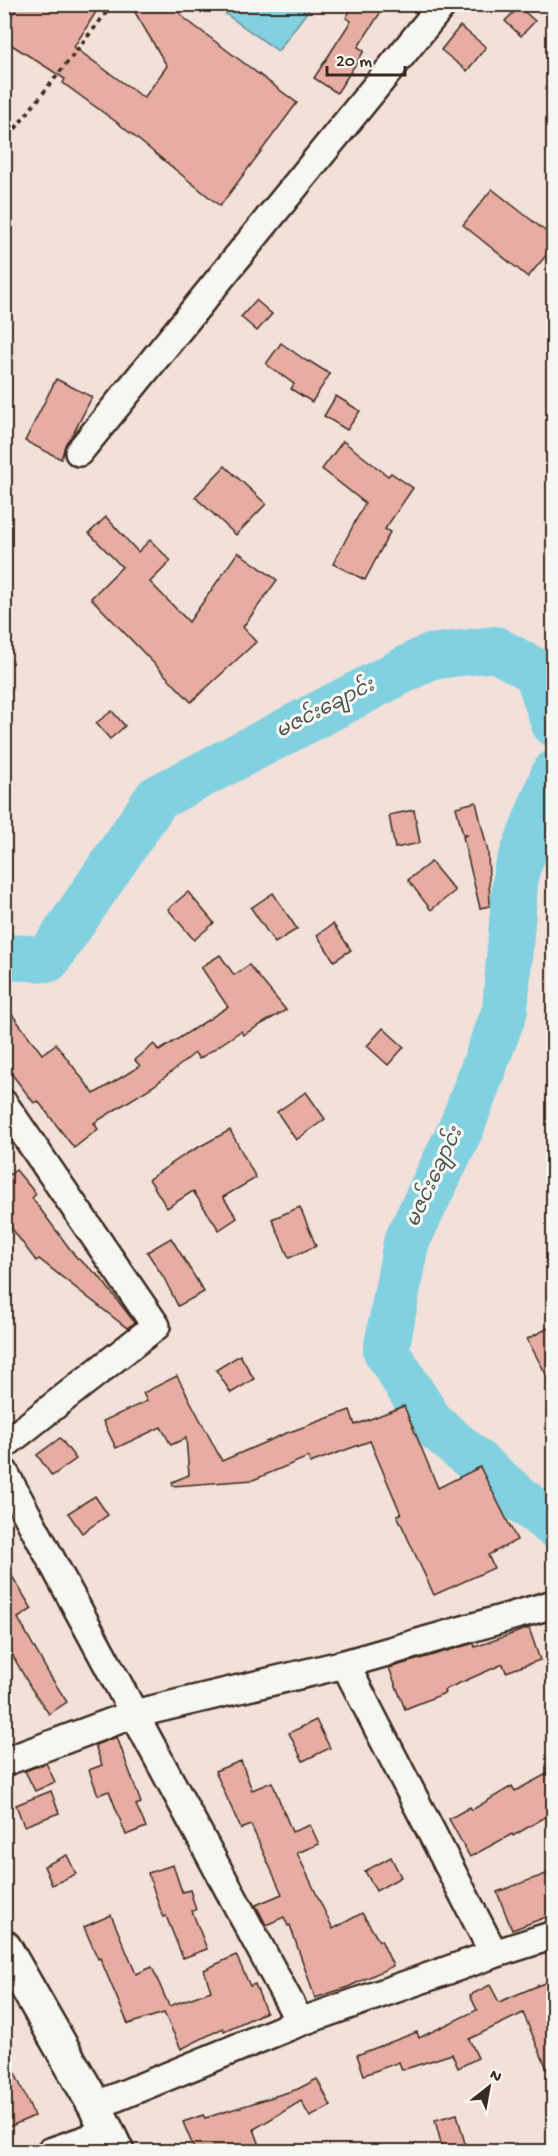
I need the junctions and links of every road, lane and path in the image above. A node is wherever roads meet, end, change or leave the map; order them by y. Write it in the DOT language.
graph roads {
  1 [pos="113,4"];
  2 [pos="443,4"];
  3 [pos="4,143"];
  4 [pos="80,452"];
  5 [pos="4,1104"];
  6 [pos="4,1445"];
  7 [pos="4,1472"];
  8 [pos="554,1604"];
  9 [pos="345,1664"];
  10 [pos="134,1714"];
  11 [pos="4,1762"];
  12 [pos="554,1935"];
  13 [pos="4,1947"];
  14 [pos="494,1954"];
  15 [pos="300,2022"];
  16 [pos="106,2130"];
  17 [pos="50,2151"];
  1 -- 3 [label="path"];
  2 -- 4 [label="street"];
  5 -- 6 [label="street"];
  7 -- 10 [label="street"];
  8 -- 9 [label="street"];
  9 -- 10 [label="street"];
  9 -- 14 [label="street"];
  10 -- 11 [label="street"];
  10 -- 15 [label="street"];
  12 -- 14 [label="street"];
  13 -- 16 [label="street"];
  14 -- 15 [label="street"];
  15 -- 16 [label="street"];
  16 -- 17 [label="street"];
}
